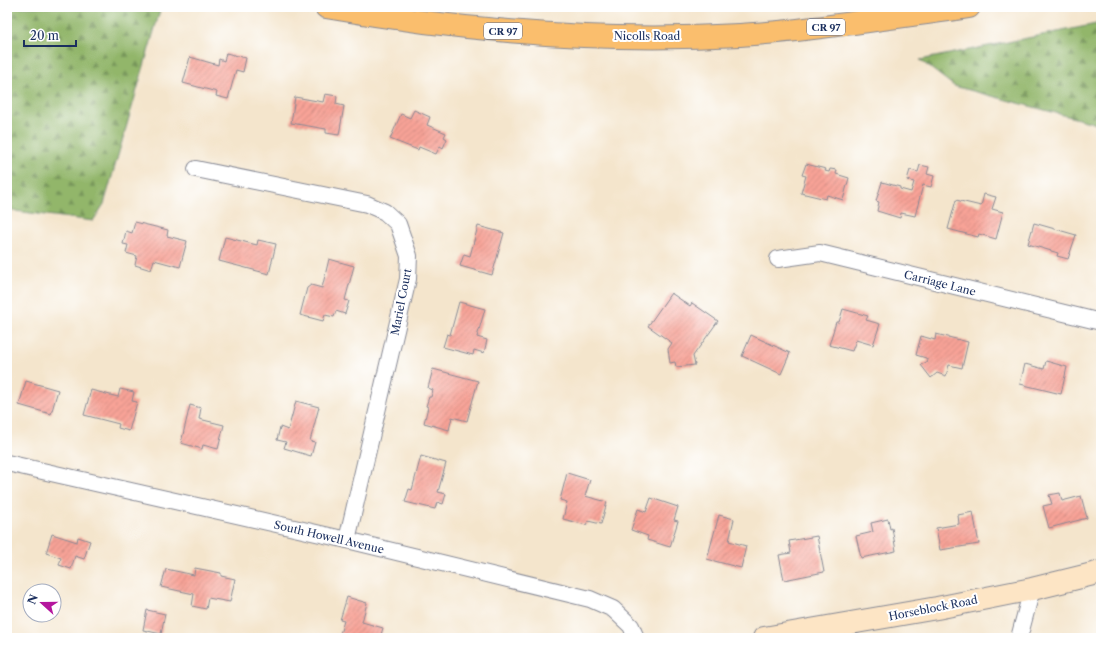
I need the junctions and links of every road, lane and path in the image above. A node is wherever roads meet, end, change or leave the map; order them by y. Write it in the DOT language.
graph roads {
  1 [pos="326,7"];
  2 [pos="969,7"];
  3 [pos="196,169"];
  4 [pos="778,259"];
  5 [pos="1101,322"];
  6 [pos="7,463"];
  7 [pos="347,540"];
  8 [pos="1101,572"];
  9 [pos="1032,589"];
  10 [pos="636,638"];
  11 [pos="764,638"];
  12 [pos="1020,638"];
  1 -- 2 [label="highway, Nicolls Road / CR 97"];
  3 -- 7 [label="street, Mariel Court"];
  4 -- 5 [label="street, Carriage Lane"];
  6 -- 7 [label="street, South Howell Avenue"];
  7 -- 10 [label="street, South Howell Avenue"];
  8 -- 9 [label="street, Horseblock Road"];
  9 -- 11 [label="street, Horseblock Road"];
  9 -- 12 [label="street"];
}
